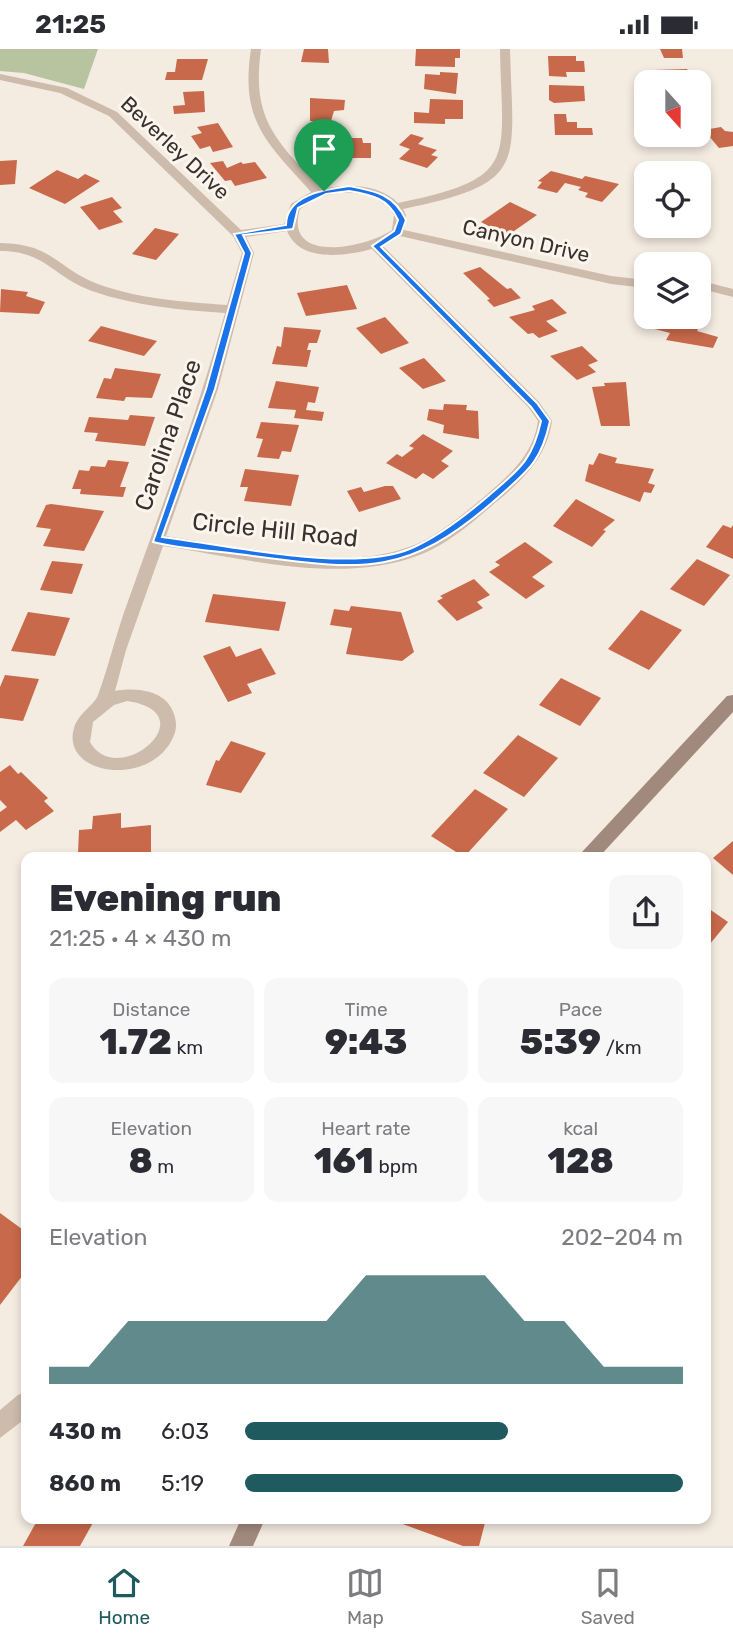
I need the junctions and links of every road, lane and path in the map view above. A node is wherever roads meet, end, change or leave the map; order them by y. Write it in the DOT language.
graph roads {
  1 [pos="256,49"];
  2 [pos="505,49"];
  3 [pos="0,78"];
  4 [pos="318,193"];
  5 [pos="396,207"];
  6 [pos="290,227"];
  7 [pos="398,232"];
  8 [pos="238,234"];
  9 [pos="376,246"];
  10 [pos="0,247"];
  11 [pos="634,283"];
  12 [pos="711,287"];
  13 [pos="733,293"];
  14 [pos="231,309"];
  15 [pos="156,540"];
  16 [pos="105,701"];
  17 [pos="733,701"];
  18 [pos="593,852"];
  19 [pos="21,1407"];
  20 [pos="0,1426"];
  21 [pos="251,1524"];
  22 [pos="240,1546"];
  1 -- 4 [label="street"];
  2 -- 5 [label="street"];
  3 -- 8 [label="street, Beverley Drive"];
  4 -- 5 [label="street"];
  4 -- 6 [label="street"];
  5 -- 7 [label="street"];
  6 -- 8 [label="street"];
  6 -- 9 [label="street"];
  7 -- 9 [label="street"];
  7 -- 11 [label="street, Canyon Drive"];
  8 -- 14 [label="street, Carolina Place"];
  9 -- 15 [label="street, Circle Hill Road"];
  10 -- 14 [label="street"];
  12 -- 13 [label="street"];
  14 -- 15 [label="street, Carolina Place"];
  15 -- 16 [label="street, Carolina Place"];
  16 -- 16 [label="street"];
  17 -- 18 [label="street"];
  19 -- 20 [label="street"];
  21 -- 22 [label="street"];
}
